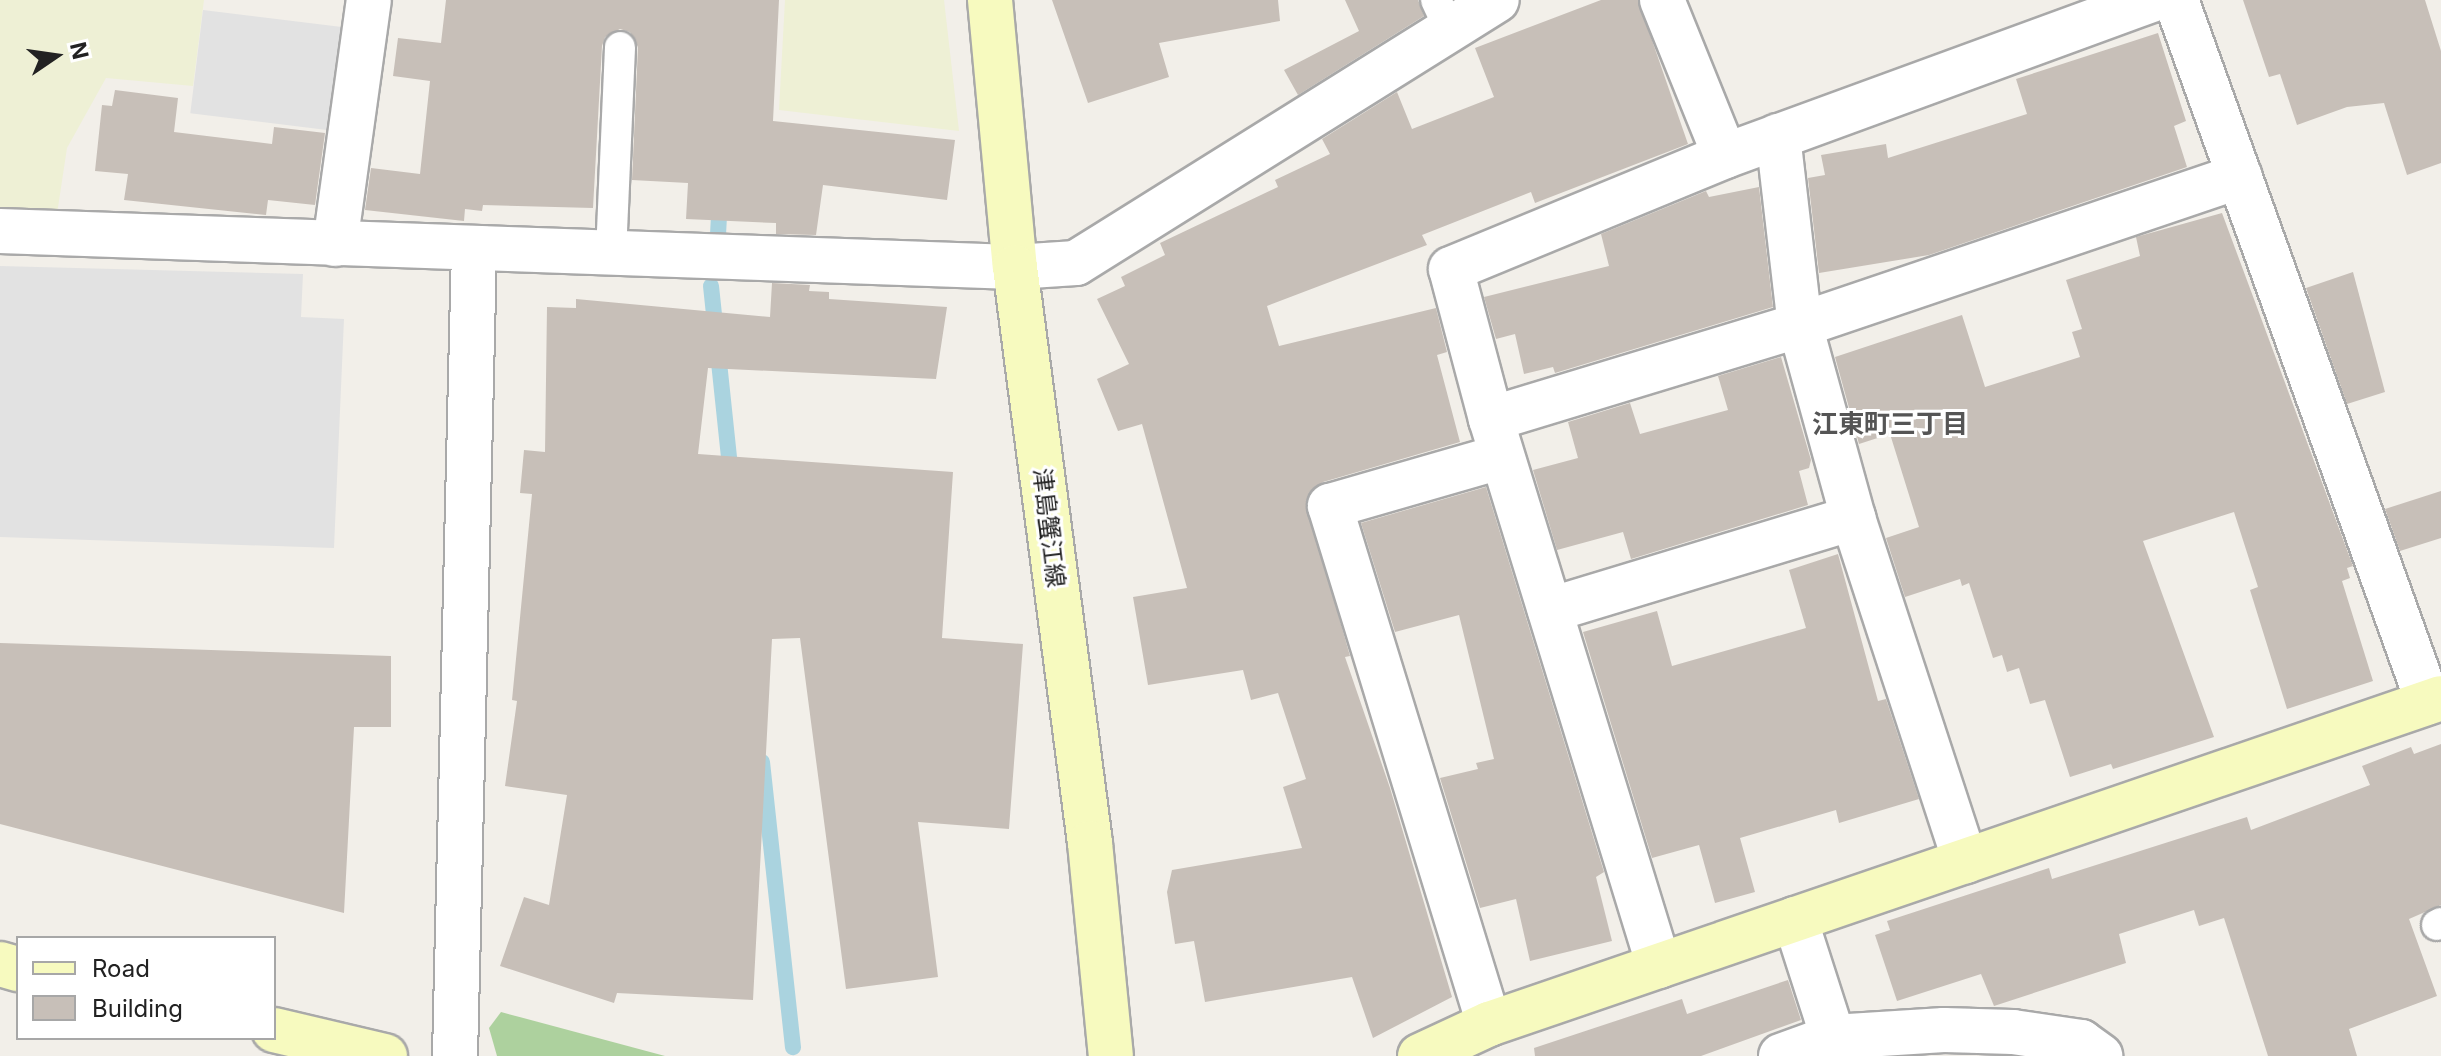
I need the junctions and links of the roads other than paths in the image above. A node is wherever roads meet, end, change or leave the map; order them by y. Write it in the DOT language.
graph roads {
  1 [pos="369,0"];
  2 [pos="990,0"];
  3 [pos="1497,0"];
  4 [pos="1662,0"];
  5 [pos="2151,0"];
  6 [pos="2176,0"];
  7 [pos="1444,16"];
  8 [pos="620,47"];
  9 [pos="1778,136"];
  10 [pos="1725,156"];
  11 [pos="2239,176"];
  12 [pos="0,231"];
  13 [pos="335,244"];
  14 [pos="474,249"];
  15 [pos="611,254"];
  16 [pos="1015,267"];
  17 [pos="1800,325"];
  18 [pos="1496,438"];
  19 [pos="1853,518"];
  20 [pos="1550,610"];
  21 [pos="2435,700"];
  22 [pos="1965,861"];
  23 [pos="1795,919"];
  24 [pos="1659,966"];
  25 [pos="1489,1024"];
  26 [pos="276,1030"];
  27 [pos="1836,1046"];
  28 [pos="385,1056"];
  29 [pos="455,1056"];
  30 [pos="1111,1056"];
  31 [pos="1420,1056"];
  32 [pos="1781,1056"];
  33 [pos="2100,1056"];
  1 -- 13 [label="street"];
  2 -- 16 [label="street, 津島蟹江線"];
  3 -- 7 [label="street"];
  4 -- 10 [label="street"];
  5 -- 9 [label="street"];
  6 -- 11 [label="street"];
  7 -- 16 [label="street"];
  8 -- 15 [label="lane"];
  9 -- 10 [label="street"];
  9 -- 17 [label="street"];
  10 -- 18 [label="street"];
  11 -- 17 [label="street"];
  11 -- 21 [label="street"];
  12 -- 13 [label="street"];
  13 -- 14 [label="street"];
  14 -- 15 [label="street"];
  14 -- 29 [label="street"];
  15 -- 16 [label="street"];
  16 -- 30 [label="street, 津島蟹江線"];
  17 -- 18 [label="street"];
  17 -- 19 [label="street"];
  18 -- 20 [label="street"];
  18 -- 25 [label="street"];
  19 -- 20 [label="street"];
  19 -- 22 [label="street"];
  20 -- 24 [label="street"];
  21 -- 22 [label="street"];
  22 -- 23 [label="street"];
  23 -- 24 [label="street"];
  23 -- 27 [label="street"];
  24 -- 25 [label="street"];
  25 -- 31 [label="street"];
  26 -- 28 [label="street"];
  27 -- 32 [label="street"];
  27 -- 33 [label="street"];
}
